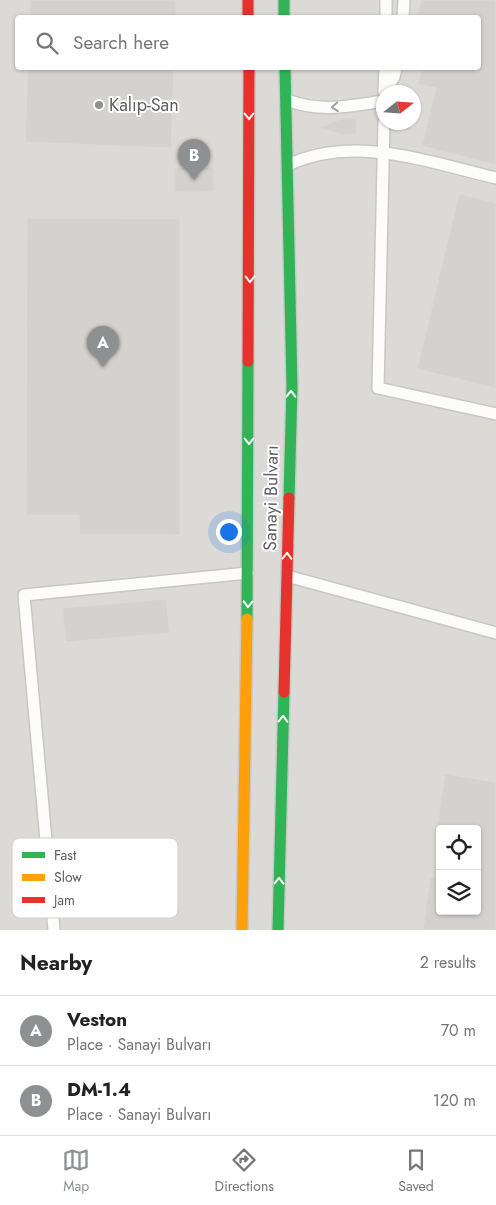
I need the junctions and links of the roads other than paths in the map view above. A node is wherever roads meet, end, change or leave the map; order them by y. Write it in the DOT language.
graph roads {
  1 [pos="248,0"];
  2 [pos="284,0"];
  3 [pos="386,0"];
  4 [pos="404,0"];
  5 [pos="248,15"];
  6 [pos="284,15"];
  7 [pos="386,15"];
  8 [pos="403,15"];
  9 [pos="248,70"];
  10 [pos="285,70"];
  11 [pos="385,70"];
  12 [pos="396,70"];
  13 [pos="385,85"];
  14 [pos="389,85"];
  15 [pos="286,100"];
  16 [pos="376,102"];
  17 [pos="384,130"];
  18 [pos="383,152"];
  19 [pos="287,166"];
  20 [pos="496,178"];
  21 [pos="496,414"];
  22 [pos="248,573"];
  23 [pos="287,576"];
  24 [pos="496,633"];
  25 [pos="46,838"];
  26 [pos="242,930"];
  27 [pos="278,930"];
  1 -- 5 [label="main road"];
  2 -- 6 [label="main road"];
  3 -- 7 [label="lane"];
  4 -- 8 [label="lane"];
  9 -- 22 [label="main road, Sanayi Bulvarı, one-way"];
  10 -- 15 [label="main road, Sanayi Bulvarı"];
  11 -- 13 [label="lane"];
  12 -- 14 [label="lane"];
  16 -- 15 [label="lane, one-way"];
  15 -- 19 [label="main road, Sanayi Bulvarı"];
  17 -- 18 [label="lane"];
  18 -- 19 [label="lane"];
  18 -- 20 [label="lane"];
  18 -- 21 [label="lane"];
  23 -- 19 [label="main road, Sanayi Bulvarı, one-way"];
  22 -- 25 [label="lane"];
  22 -- 26 [label="main road, Sanayi Bulvarı, one-way"];
  23 -- 24 [label="lane"];
  27 -- 23 [label="main road, Sanayi Bulvarı, one-way"];
}
